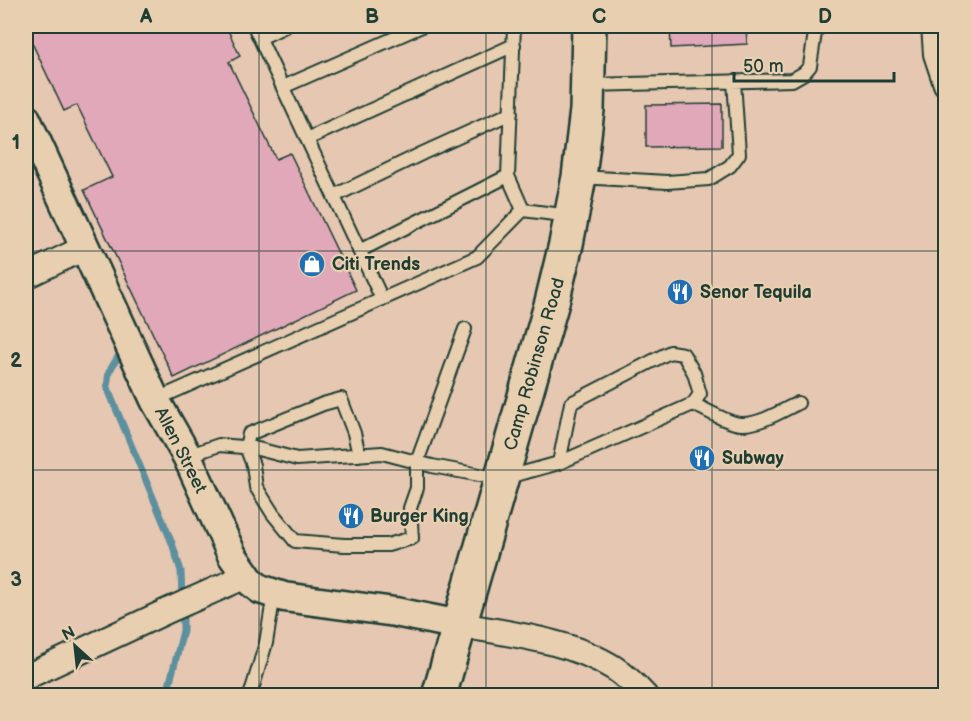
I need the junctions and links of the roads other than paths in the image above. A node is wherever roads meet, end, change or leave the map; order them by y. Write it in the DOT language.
graph roads {
  1 [pos="254,26"];
  2 [pos="285,26"];
  3 [pos="422,26"];
  4 [pos="514,26"];
  5 [pos="590,26"];
  6 [pos="816,26"];
  7 [pos="934,26"];
  8 [pos="260,38"];
  9 [pos="514,45"];
  10 [pos="734,81"];
  11 [pos="945,84"];
  12 [pos="588,85"];
  13 [pos="283,87"];
  14 [pos="511,113"];
  15 [pos="26,119"];
  16 [pos="307,139"];
  17 [pos="508,176"];
  18 [pos="579,177"];
  19 [pos="334,196"];
  20 [pos="524,210"];
  21 [pos="571,217"];
  22 [pos="84,248"];
  23 [pos="359,251"];
  24 [pos="26,276"];
  25 [pos="382,299"];
  26 [pos="465,329"];
  27 [pos="155,400"];
  28 [pos="798,403"];
  29 [pos="693,404"];
  30 [pos="246,447"];
  31 [pos="359,454"];
  32 [pos="187,456"];
  33 [pos="417,462"];
  34 [pos="559,463"];
  35 [pos="501,479"];
  36 [pos="246,576"];
  37 [pos="274,594"];
  38 [pos="459,625"];
  39 [pos="26,677"];
  40 [pos="250,696"];
  41 [pos="439,696"];
  42 [pos="645,696"];
  1 -- 8 [label="lane"];
  2 -- 8 [label="lane"];
  3 -- 13 [label="lane"];
  4 -- 9 [label="lane"];
  5 -- 12 [label="main road, Camp Robinson Road"];
  6 -- 10 [label="lane"];
  7 -- 11 [label="street"];
  8 -- 13 [label="lane"];
  9 -- 14 [label="lane"];
  9 -- 16 [label="lane"];
  10 -- 12 [label="lane"];
  10 -- 18 [label="lane"];
  12 -- 18 [label="main road, Camp Robinson Road"];
  13 -- 16 [label="lane"];
  14 -- 17 [label="lane"];
  14 -- 19 [label="lane"];
  15 -- 22 [label="street, Allen Street"];
  16 -- 19 [label="lane"];
  17 -- 20 [label="lane"];
  17 -- 23 [label="lane"];
  18 -- 21 [label="main road, Camp Robinson Road"];
  19 -- 23 [label="lane"];
  20 -- 21 [label="lane"];
  20 -- 25 [label="lane"];
  21 -- 35 [label="main road, Camp Robinson Road"];
  22 -- 24 [label="street"];
  22 -- 27 [label="street, Allen Street"];
  23 -- 25 [label="lane"];
  25 -- 27 [label="lane"];
  26 -- 33 [label="lane"];
  27 -- 32 [label="street, Allen Street"];
  28 -- 29 [label="lane"];
  29 -- 34 [label="lane"];
  29 -- 34 [label="lane"];
  30 -- 31 [label="lane"];
  30 -- 31 [label="lane"];
  30 -- 32 [label="lane"];
  30 -- 33 [label="lane"];
  31 -- 33 [label="lane"];
  32 -- 36 [label="street, Allen Street"];
  33 -- 35 [label="lane"];
  34 -- 35 [label="lane"];
  35 -- 38 [label="main road, Camp Robinson Road"];
  36 -- 37 [label="street, Allen Street"];
  36 -- 39 [label="street"];
  37 -- 38 [label="street, Allen Street"];
  37 -- 40 [label="lane"];
  38 -- 41 [label="main road, Camp Robinson Road"];
  38 -- 42 [label="street"];
}
